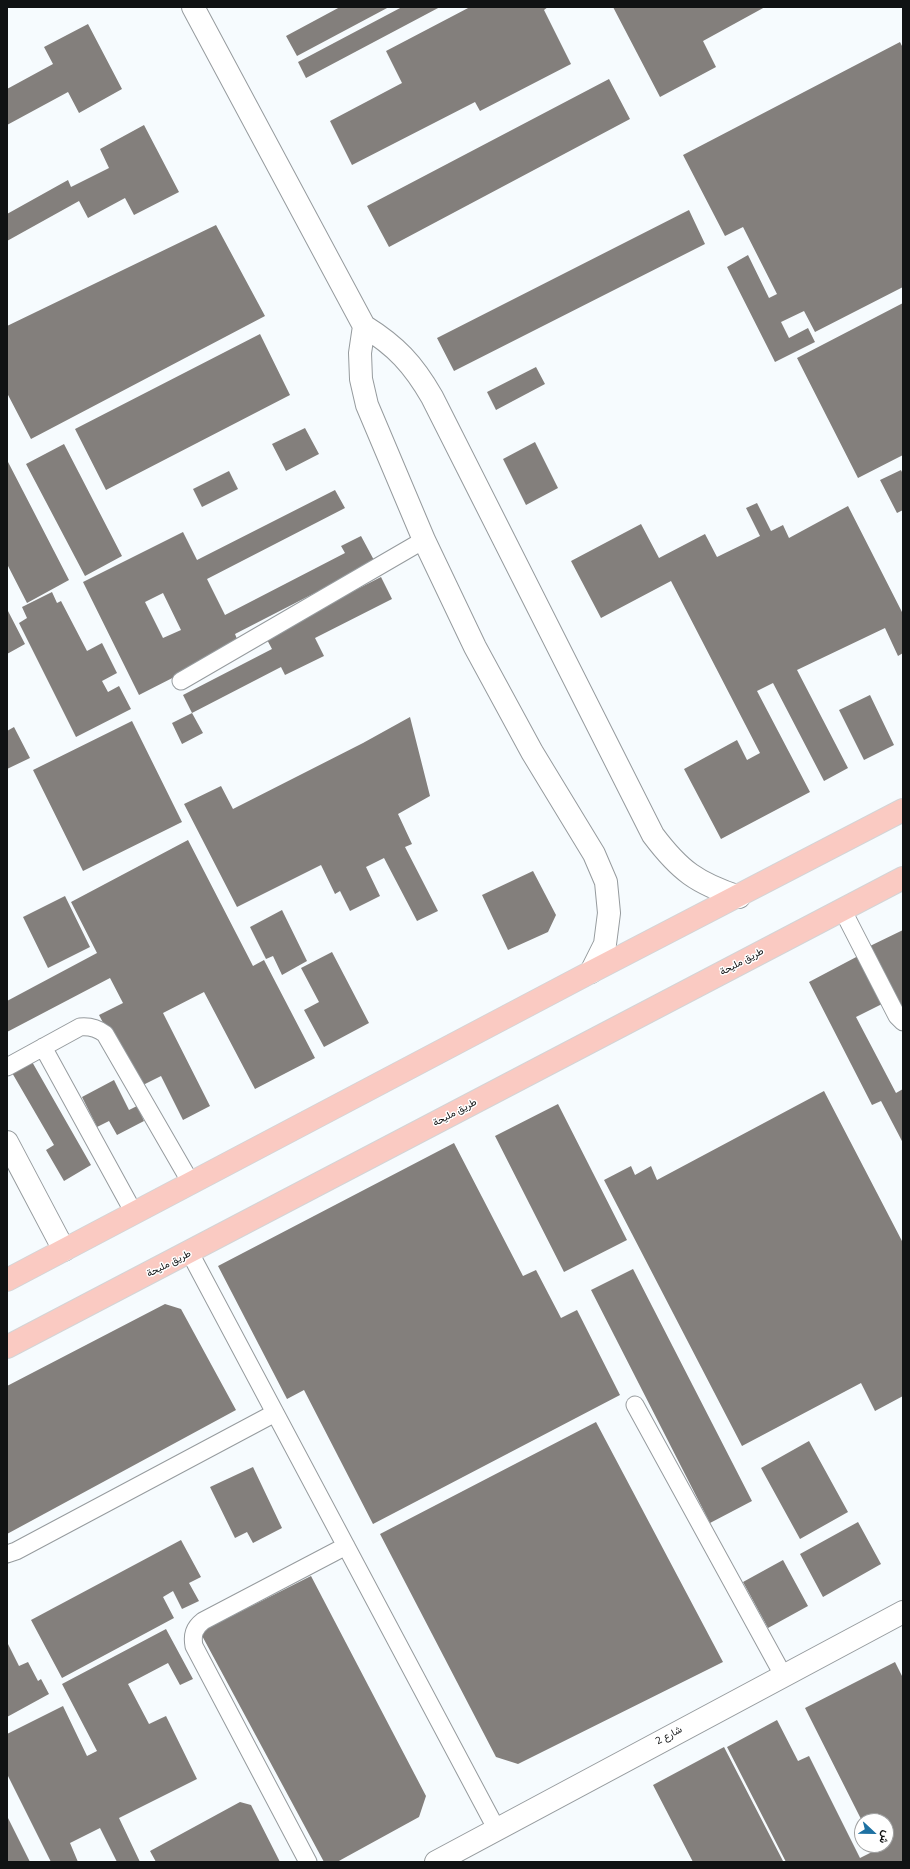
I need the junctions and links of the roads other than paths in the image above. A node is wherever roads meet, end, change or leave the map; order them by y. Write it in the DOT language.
graph roads {
  1 [pos="193,7"];
  2 [pos="364,326"];
  3 [pos="424,540"];
  4 [pos="181,681"];
  5 [pos="903,810"];
  6 [pos="903,878"];
  7 [pos="739,897"];
  8 [pos="842,909"];
  9 [pos="591,972"];
  10 [pos="903,1022"];
  11 [pos="43,1047"];
  12 [pos="7,1067"];
  13 [pos="7,1142"];
  14 [pos="191,1183"];
  15 [pos="134,1213"];
  16 [pos="64,1250"];
  17 [pos="190,1253"];
  18 [pos="7,1280"];
  19 [pos="7,1347"];
  20 [pos="636,1405"];
  21 [pos="275,1413"];
  22 [pos="346,1546"];
  23 [pos="7,1554"];
  24 [pos="903,1612"];
  25 [pos="783,1675"];
  26 [pos="497,1830"];
  27 [pos="308,1862"];
  28 [pos="436,1862"];
  1 -- 2 [label="street"];
  2 -- 3 [label="street"];
  2 -- 7 [label="street"];
  3 -- 4 [label="lane"];
  3 -- 9 [label="street"];
  5 -- 7 [label="main road"];
  6 -- 8 [label="main road, طريق مليحة"];
  7 -- 9 [label="main road"];
  8 -- 10 [label="lane"];
  8 -- 17 [label="main road, طريق مليحة"];
  9 -- 14 [label="main road"];
  11 -- 12 [label="lane"];
  11 -- 14 [label="lane"];
  11 -- 15 [label="lane"];
  13 -- 16 [label="street"];
  14 -- 15 [label="main road"];
  15 -- 16 [label="main road"];
  16 -- 18 [label="main road"];
  17 -- 19 [label="main road, طريق مليحة"];
  17 -- 21 [label="lane"];
  20 -- 25 [label="lane"];
  21 -- 22 [label="lane"];
  21 -- 23 [label="lane"];
  22 -- 26 [label="lane"];
  22 -- 27 [label="lane"];
  24 -- 25 [label="street, شارع 2"];
  25 -- 26 [label="street, شارع 2"];
  26 -- 28 [label="street, شارع 2"];
}
